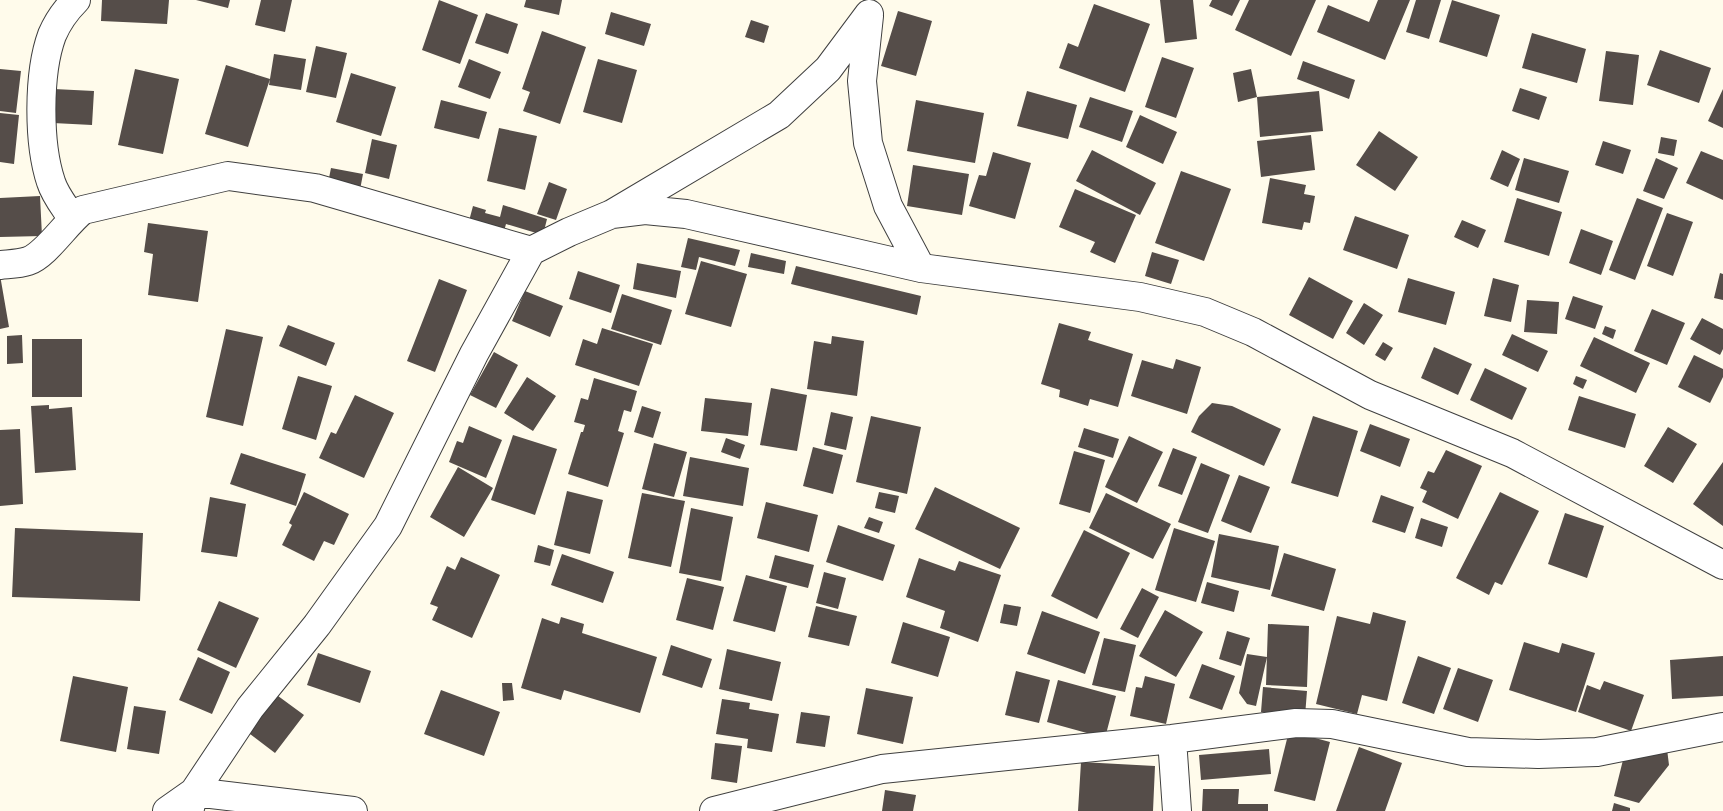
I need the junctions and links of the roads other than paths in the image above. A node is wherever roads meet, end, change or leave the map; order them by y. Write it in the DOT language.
graph roads {
  1 [pos="76,0"];
  2 [pos="871,7"];
  3 [pos="612,214"];
  4 [pos="72,218"];
  5 [pos="532,252"];
  6 [pos="0,265"];
  7 [pos="921,268"];
  8 [pos="1723,565"];
  9 [pos="1723,727"];
  10 [pos="1172,739"];
  11 [pos="192,802"];
  12 [pos="167,811"];
  13 [pos="353,811"];
  14 [pos="714,811"];
  15 [pos="1178,811"];
  1 -- 4 [label="street"];
  2 -- 3 [label="street"];
  2 -- 7 [label="street"];
  3 -- 5 [label="street"];
  3 -- 7 [label="street"];
  4 -- 5 [label="street"];
  4 -- 6 [label="street"];
  5 -- 11 [label="street"];
  7 -- 8 [label="street"];
  9 -- 10 [label="street"];
  10 -- 14 [label="street"];
  10 -- 15 [label="street"];
  11 -- 12 [label="street"];
  11 -- 13 [label="street"];
}
